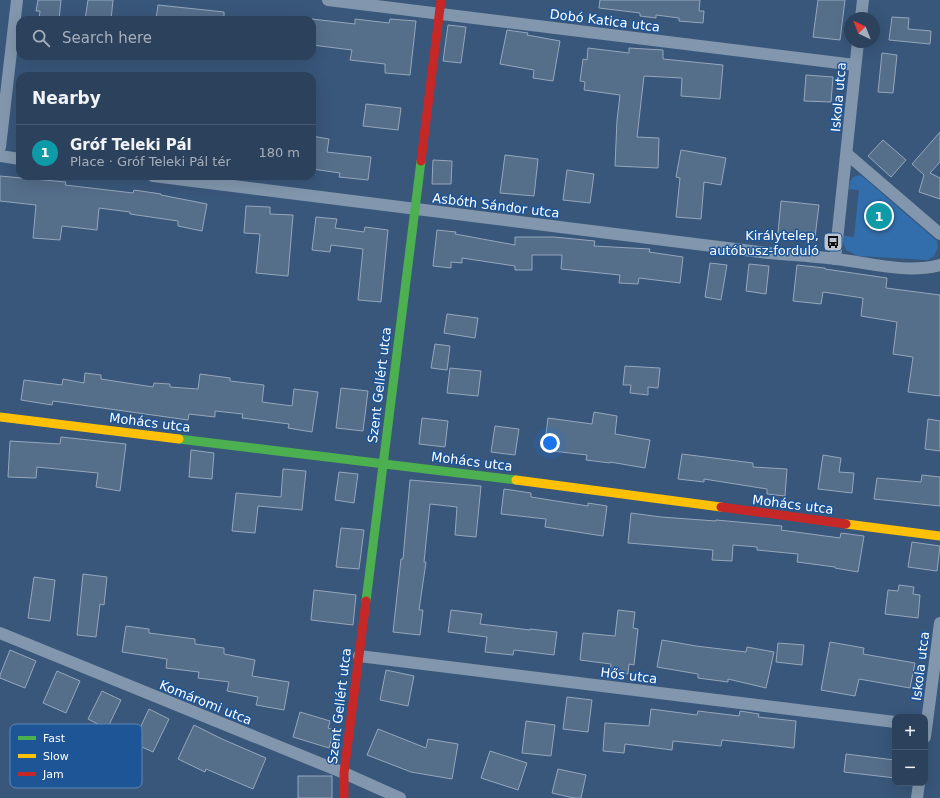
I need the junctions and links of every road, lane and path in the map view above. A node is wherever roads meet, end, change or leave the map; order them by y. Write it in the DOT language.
graph roads {
  1 [pos="17,0"];
  2 [pos="328,0"];
  3 [pos="441,0"];
  4 [pos="863,0"];
  5 [pos="862,12"];
  6 [pos="439,14"];
  7 [pos="857,48"];
  8 [pos="854,65"];
  9 [pos="0,147"];
  10 [pos="847,154"];
  11 [pos="0,156"];
  12 [pos="16,158"];
  13 [pos="185,180"];
  14 [pos="414,209"];
  15 [pos="940,234"];
  16 [pos="835,259"];
  17 [pos="940,265"];
  18 [pos="0,417"];
  19 [pos="383,463"];
  20 [pos="940,536"];
  21 [pos="940,623"];
  22 [pos="0,633"];
  23 [pos="359,656"];
  24 [pos="928,715"];
  25 [pos="892,722"];
  26 [pos="344,773"];
  27 [pos="919,786"];
  28 [pos="344,798"];
  29 [pos="400,798"];
  30 [pos="917,798"];
  1 -- 9 [label="street"];
  2 -- 6 [label="street, Dobó Katica utca"];
  3 -- 6 [label="street, Szent Gellért utca"];
  4 -- 5 [label="street"];
  6 -- 8 [label="street, Dobó Katica utca"];
  6 -- 14 [label="street, Szent Gellért utca"];
  7 -- 8 [label="street, Iskola utca"];
  8 -- 10 [label="street, Iskola utca"];
  10 -- 15 [label="street"];
  10 -- 16 [label="street, Iskola utca"];
  11 -- 12 [label="street"];
  13 -- 14 [label="street, Asbóth Sándor utca"];
  14 -- 16 [label="street, Asbóth Sándor utca"];
  14 -- 19 [label="street, Szent Gellért utca"];
  16 -- 17 [label="street, Asbóth Sándor utca"];
  18 -- 19 [label="street, Mohács utca"];
  19 -- 20 [label="street, Mohács utca"];
  19 -- 23 [label="street, Szent Gellért utca"];
  21 -- 24 [label="street, Iskola utca"];
  22 -- 26 [label="street, Komáromi utca"];
  23 -- 25 [label="street, Hős utca"];
  23 -- 26 [label="street, Szent Gellért utca"];
  26 -- 28 [label="street, Szent Gellért utca"];
  26 -- 29 [label="street, Komáromi utca"];
  27 -- 30 [label="street"];
}
